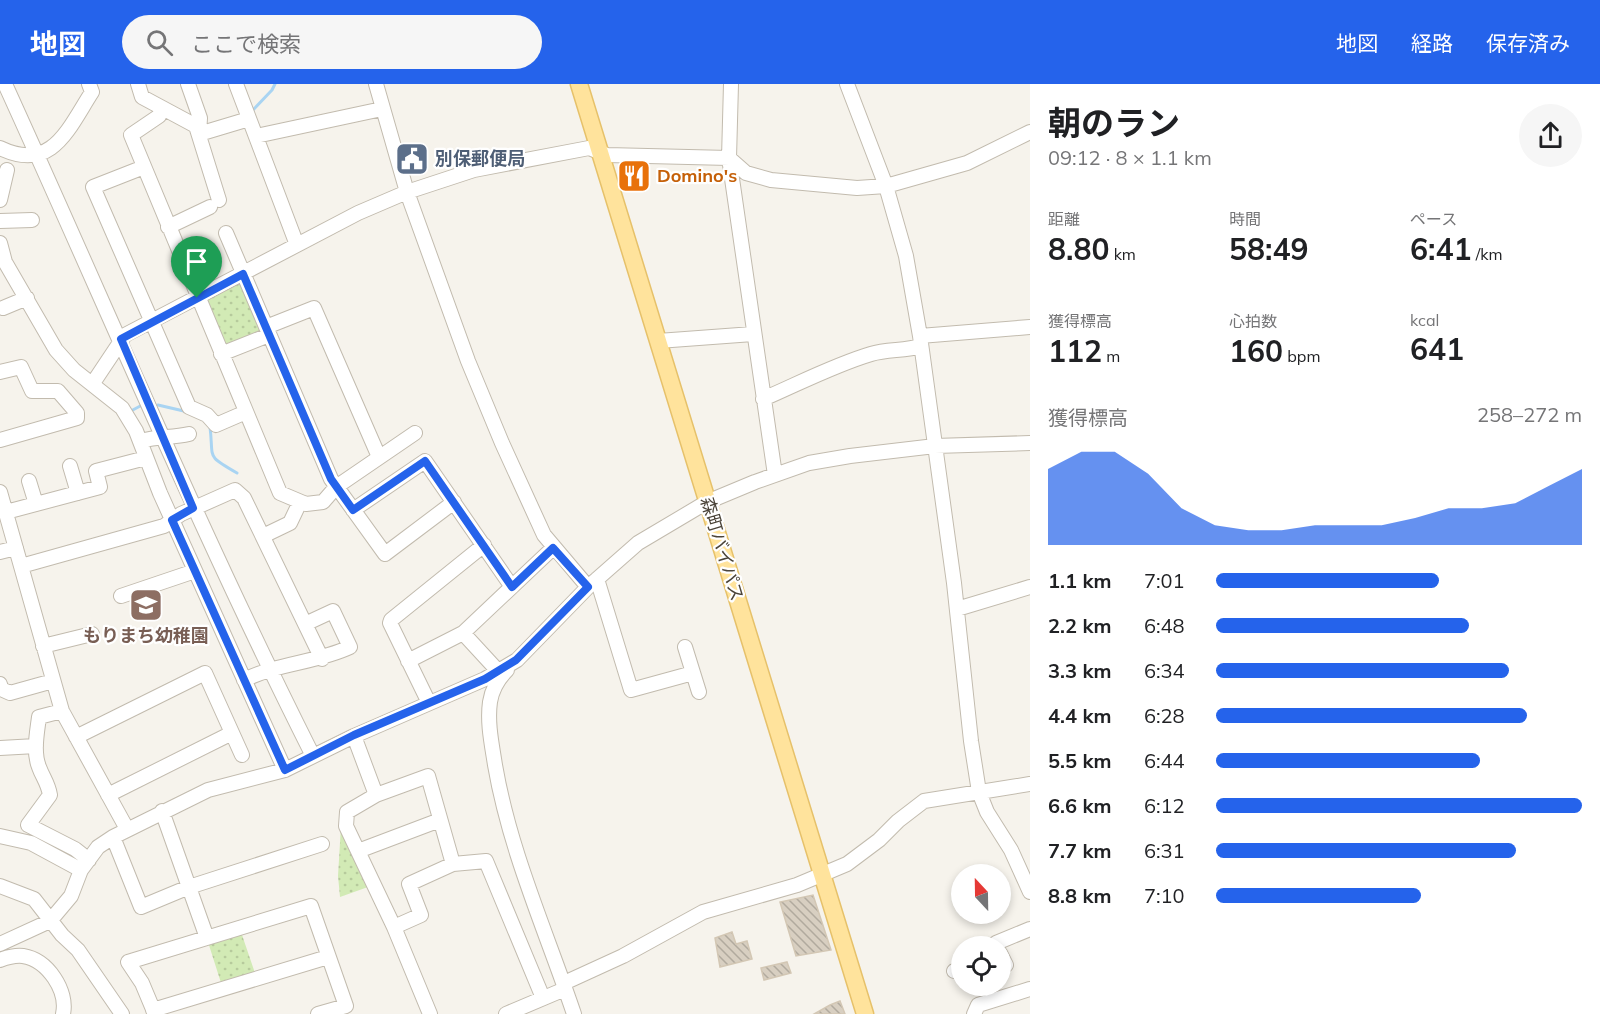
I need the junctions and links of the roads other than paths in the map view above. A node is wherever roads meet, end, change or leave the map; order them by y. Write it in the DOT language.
graph roads {
  1 [pos="5,84"];
  2 [pos="89,84"];
  3 [pos="138,84"];
  4 [pos="188,84"];
  5 [pos="236,84"];
  6 [pos="376,84"];
  7 [pos="579,84"];
  8 [pos="731,84"];
  9 [pos="848,84"];
  10 [pos="381,109"];
  11 [pos="160,113"];
  12 [pos="249,119"];
  13 [pos="1030,132"];
  14 [pos="199,135"];
  15 [pos="256,136"];
  16 [pos="0,148"];
  17 [pos="594,150"];
  18 [pos="37,154"];
  19 [pos="729,158"];
  20 [pos="144,167"];
  21 [pos="7,170"];
  22 [pos="886,186"];
  23 [pos="407,192"];
  24 [pos="0,200"];
  25 [pos="32,220"];
  26 [pos="0,221"];
  27 [pos="168,227"];
  28 [pos="226,233"];
  29 [pos="0,243"];
  30 [pos="297,245"];
  31 [pos="243,274"];
  32 [pos="27,298"];
  33 [pos="197,298"];
  34 [pos="3,308"];
  35 [pos="153,321"];
  36 [pos="1030,327"];
  37 [pos="267,331"];
  38 [pos="753,334"];
  39 [pos="121,339"];
  40 [pos="658,341"];
  41 [pos="921,341"];
  42 [pos="221,354"];
  43 [pos="0,372"];
  44 [pos="93,383"];
  45 [pos="763,399"];
  46 [pos="246,412"];
  47 [pos="415,433"];
  48 [pos="189,434"];
  49 [pos="162,435"];
  50 [pos="0,440"];
  51 [pos="141,441"];
  52 [pos="1030,443"];
  53 [pos="935,446"];
  54 [pos="379,457"];
  55 [pos="146,458"];
  56 [pos="70,466"];
  57 [pos="775,475"];
  58 [pos="29,481"];
  59 [pos="336,487"];
  60 [pos="0,492"];
  61 [pos="78,493"];
  62 [pos="300,502"];
  63 [pos="454,502"];
  64 [pos="707,502"];
  65 [pos="36,504"];
  66 [pos="193,508"];
  67 [pos="353,510"];
  68 [pos="6,512"];
  69 [pos="172,520"];
  70 [pos="263,536"];
  71 [pos="484,545"];
  72 [pos="16,548"];
  73 [pos="553,548"];
  74 [pos="0,552"];
  75 [pos="21,566"];
  76 [pos="195,572"];
  77 [pos="593,583"];
  78 [pos="512,587"];
  79 [pos="1030,587"];
  80 [pos="121,596"];
  81 [pos="957,609"];
  82 [pos="305,624"];
  83 [pos="463,633"];
  84 [pos="92,634"];
  85 [pos="43,646"];
  86 [pos="685,647"];
  87 [pos="322,659"];
  88 [pos="516,660"];
  89 [pos="408,661"];
  90 [pos="269,670"];
  91 [pos="498,671"];
  92 [pos="693,673"];
  93 [pos="244,680"];
  94 [pos="53,681"];
  95 [pos="0,685"];
  96 [pos="699,692"];
  97 [pos="429,703"];
  98 [pos="62,711"];
  99 [pos="232,733"];
  100 [pos="354,735"];
  101 [pos="76,737"];
  102 [pos="36,746"];
  103 [pos="0,748"];
  104 [pos="242,755"];
  105 [pos="313,756"];
  106 [pos="285,770"];
  107 [pos="1030,784"];
  108 [pos="979,792"];
  109 [pos="108,795"];
  110 [pos="376,795"];
  111 [pos="162,811"];
  112 [pos="440,820"];
  113 [pos="127,830"];
  114 [pos="0,836"];
  115 [pos="113,837"];
  116 [pos="322,844"];
  117 [pos="358,851"];
  118 [pos="453,864"];
  119 [pos="85,865"];
  120 [pos="822,874"];
  121 [pos="0,886"];
  122 [pos="189,887"];
  123 [pos="1030,892"];
  124 [pos="50,921"];
  125 [pos="394,927"];
  126 [pos="1030,929"];
  127 [pos="207,938"];
  128 [pos="1011,942"];
  129 [pos="0,944"];
  130 [pos="328,957"];
  131 [pos="0,960"];
  132 [pos="565,986"];
  133 [pos="1030,989"];
  134 [pos="543,998"];
  135 [pos="154,1012"];
  136 [pos="63,1014"];
  137 [pos="122,1014"];
  138 [pos="318,1014"];
  139 [pos="430,1014"];
  140 [pos="506,1014"];
  141 [pos="574,1014"];
  142 [pos="865,1014"];
  143 [pos="974,1014"];
  1 -- 18 [label="street"];
  2 -- 18 [label="street"];
  3 -- 14 [label="street"];
  4 -- 14 [label="street"];
  5 -- 12 [label="street"];
  6 -- 10 [label="street"];
  7 -- 17 [label="main road, 森町バイパス"];
  8 -- 19 [label="street"];
  9 -- 22 [label="street"];
  10 -- 15 [label="street"];
  10 -- 23 [label="street"];
  11 -- 20 [label="street"];
  12 -- 14 [label="street"];
  12 -- 15 [label="street"];
  13 -- 22 [label="street"];
  14 -- 27 [label="street"];
  15 -- 30 [label="street"];
  16 -- 18 [label="street"];
  17 -- 19 [label="street"];
  17 -- 23 [label="street"];
  17 -- 40 [label="main road, 森町バイパス"];
  18 -- 39 [label="street"];
  19 -- 22 [label="street"];
  19 -- 38 [label="street"];
  20 -- 27 [label="street"];
  20 -- 35 [label="street"];
  21 -- 24 [label="street"];
  22 -- 41 [label="street"];
  23 -- 30 [label="street"];
  23 -- 73 [label="street"];
  25 -- 26 [label="street"];
  27 -- 33 [label="street"];
  28 -- 31 [label="street"];
  29 -- 32 [label="street"];
  30 -- 31 [label="street"];
  31 -- 33 [label="street"];
  31 -- 37 [label="street"];
  32 -- 34 [label="street"];
  32 -- 44 [label="street"];
  33 -- 35 [label="street"];
  33 -- 42 [label="street"];
  35 -- 39 [label="street"];
  35 -- 46 [label="street"];
  36 -- 41 [label="street"];
  37 -- 42 [label="street"];
  37 -- 54 [label="street"];
  37 -- 59 [label="street"];
  38 -- 40 [label="street"];
  38 -- 45 [label="street"];
  39 -- 44 [label="street"];
  39 -- 49 [label="street"];
  40 -- 64 [label="main road, 森町バイパス"];
  41 -- 45 [label="street"];
  41 -- 53 [label="street"];
  42 -- 46 [label="street"];
  43 -- 50 [label="street"];
  44 -- 51 [label="street"];
  45 -- 57 [label="street"];
  46 -- 62 [label="street"];
  47 -- 54 [label="street"];
  48 -- 49 [label="street"];
  49 -- 51 [label="street"];
  49 -- 66 [label="street"];
  51 -- 55 [label="street"];
  52 -- 53 [label="street"];
  53 -- 57 [label="street"];
  53 -- 81 [label="street"];
  54 -- 59 [label="street"];
  55 -- 61 [label="street"];
  55 -- 69 [label="street"];
  56 -- 61 [label="street"];
  57 -- 64 [label="street"];
  58 -- 65 [label="street"];
  59 -- 62 [label="street"];
  59 -- 67 [label="street"];
  60 -- 68 [label="street"];
  61 -- 65 [label="street"];
  62 -- 70 [label="street"];
  63 -- 67 [label="street"];
  63 -- 67 [label="street"];
  63 -- 71 [label="street"];
  64 -- 77 [label="street"];
  64 -- 120 [label="main road, 森町バイパス"];
  65 -- 68 [label="street"];
  66 -- 69 [label="street"];
  66 -- 70 [label="street"];
  66 -- 90 [label="street"];
  68 -- 72 [label="street"];
  69 -- 75 [label="street"];
  69 -- 76 [label="street"];
  70 -- 82 [label="street"];
  71 -- 78 [label="street"];
  71 -- 89 [label="street"];
  72 -- 74 [label="street"];
  72 -- 75 [label="street"];
  73 -- 77 [label="street"];
  73 -- 78 [label="street"];
  75 -- 85 [label="street"];
  76 -- 80 [label="street"];
  76 -- 93 [label="street"];
  77 -- 88 [label="street"];
  77 -- 92 [label="street"];
  78 -- 83 [label="street"];
  79 -- 81 [label="street"];
  81 -- 108 [label="street"];
  82 -- 87 [label="street"];
  82 -- 87 [label="street"];
  83 -- 89 [label="street"];
  83 -- 91 [label="street"];
  84 -- 85 [label="street"];
  85 -- 94 [label="street"];
  86 -- 92 [label="street"];
  87 -- 90 [label="street"];
  88 -- 91 [label="street"];
  88 -- 132 [label="street"];
  89 -- 97 [label="street"];
  90 -- 93 [label="street"];
  90 -- 105 [label="street"];
  91 -- 97 [label="street"];
  92 -- 96 [label="street"];
  93 -- 106 [label="street"];
  94 -- 95 [label="street"];
  94 -- 98 [label="street"];
  97 -- 100 [label="street"];
  98 -- 101 [label="street"];
  98 -- 102 [label="street"];
  99 -- 101 [label="street"];
  99 -- 104 [label="street"];
  99 -- 109 [label="street"];
  100 -- 105 [label="street"];
  100 -- 110 [label="street"];
  101 -- 109 [label="street"];
  102 -- 103 [label="street"];
  102 -- 119 [label="street"];
  105 -- 106 [label="street"];
  106 -- 111 [label="street"];
  107 -- 108 [label="street"];
  108 -- 120 [label="street"];
  108 -- 123 [label="street"];
  109 -- 113 [label="street"];
  110 -- 112 [label="street"];
  110 -- 117 [label="street"];
  111 -- 113 [label="street"];
  111 -- 122 [label="street"];
  112 -- 117 [label="street"];
  112 -- 118 [label="street"];
  113 -- 115 [label="street"];
  114 -- 119 [label="street"];
  115 -- 119 [label="street"];
  115 -- 122 [label="street"];
  116 -- 122 [label="street"];
  117 -- 125 [label="street"];
  118 -- 125 [label="street"];
  118 -- 134 [label="street"];
  119 -- 124 [label="street"];
  120 -- 132 [label="street"];
  120 -- 142 [label="main road, 森町バイパス"];
  121 -- 124 [label="street"];
  122 -- 127 [label="street"];
  124 -- 129 [label="street"];
  124 -- 137 [label="street"];
  125 -- 139 [label="street"];
  126 -- 128 [label="street"];
  127 -- 130 [label="street"];
  127 -- 135 [label="street"];
  130 -- 135 [label="street"];
  130 -- 138 [label="street"];
  131 -- 136 [label="street"];
  132 -- 134 [label="street"];
  132 -- 141 [label="street"];
  133 -- 143 [label="street"];
  134 -- 140 [label="street"];
}
